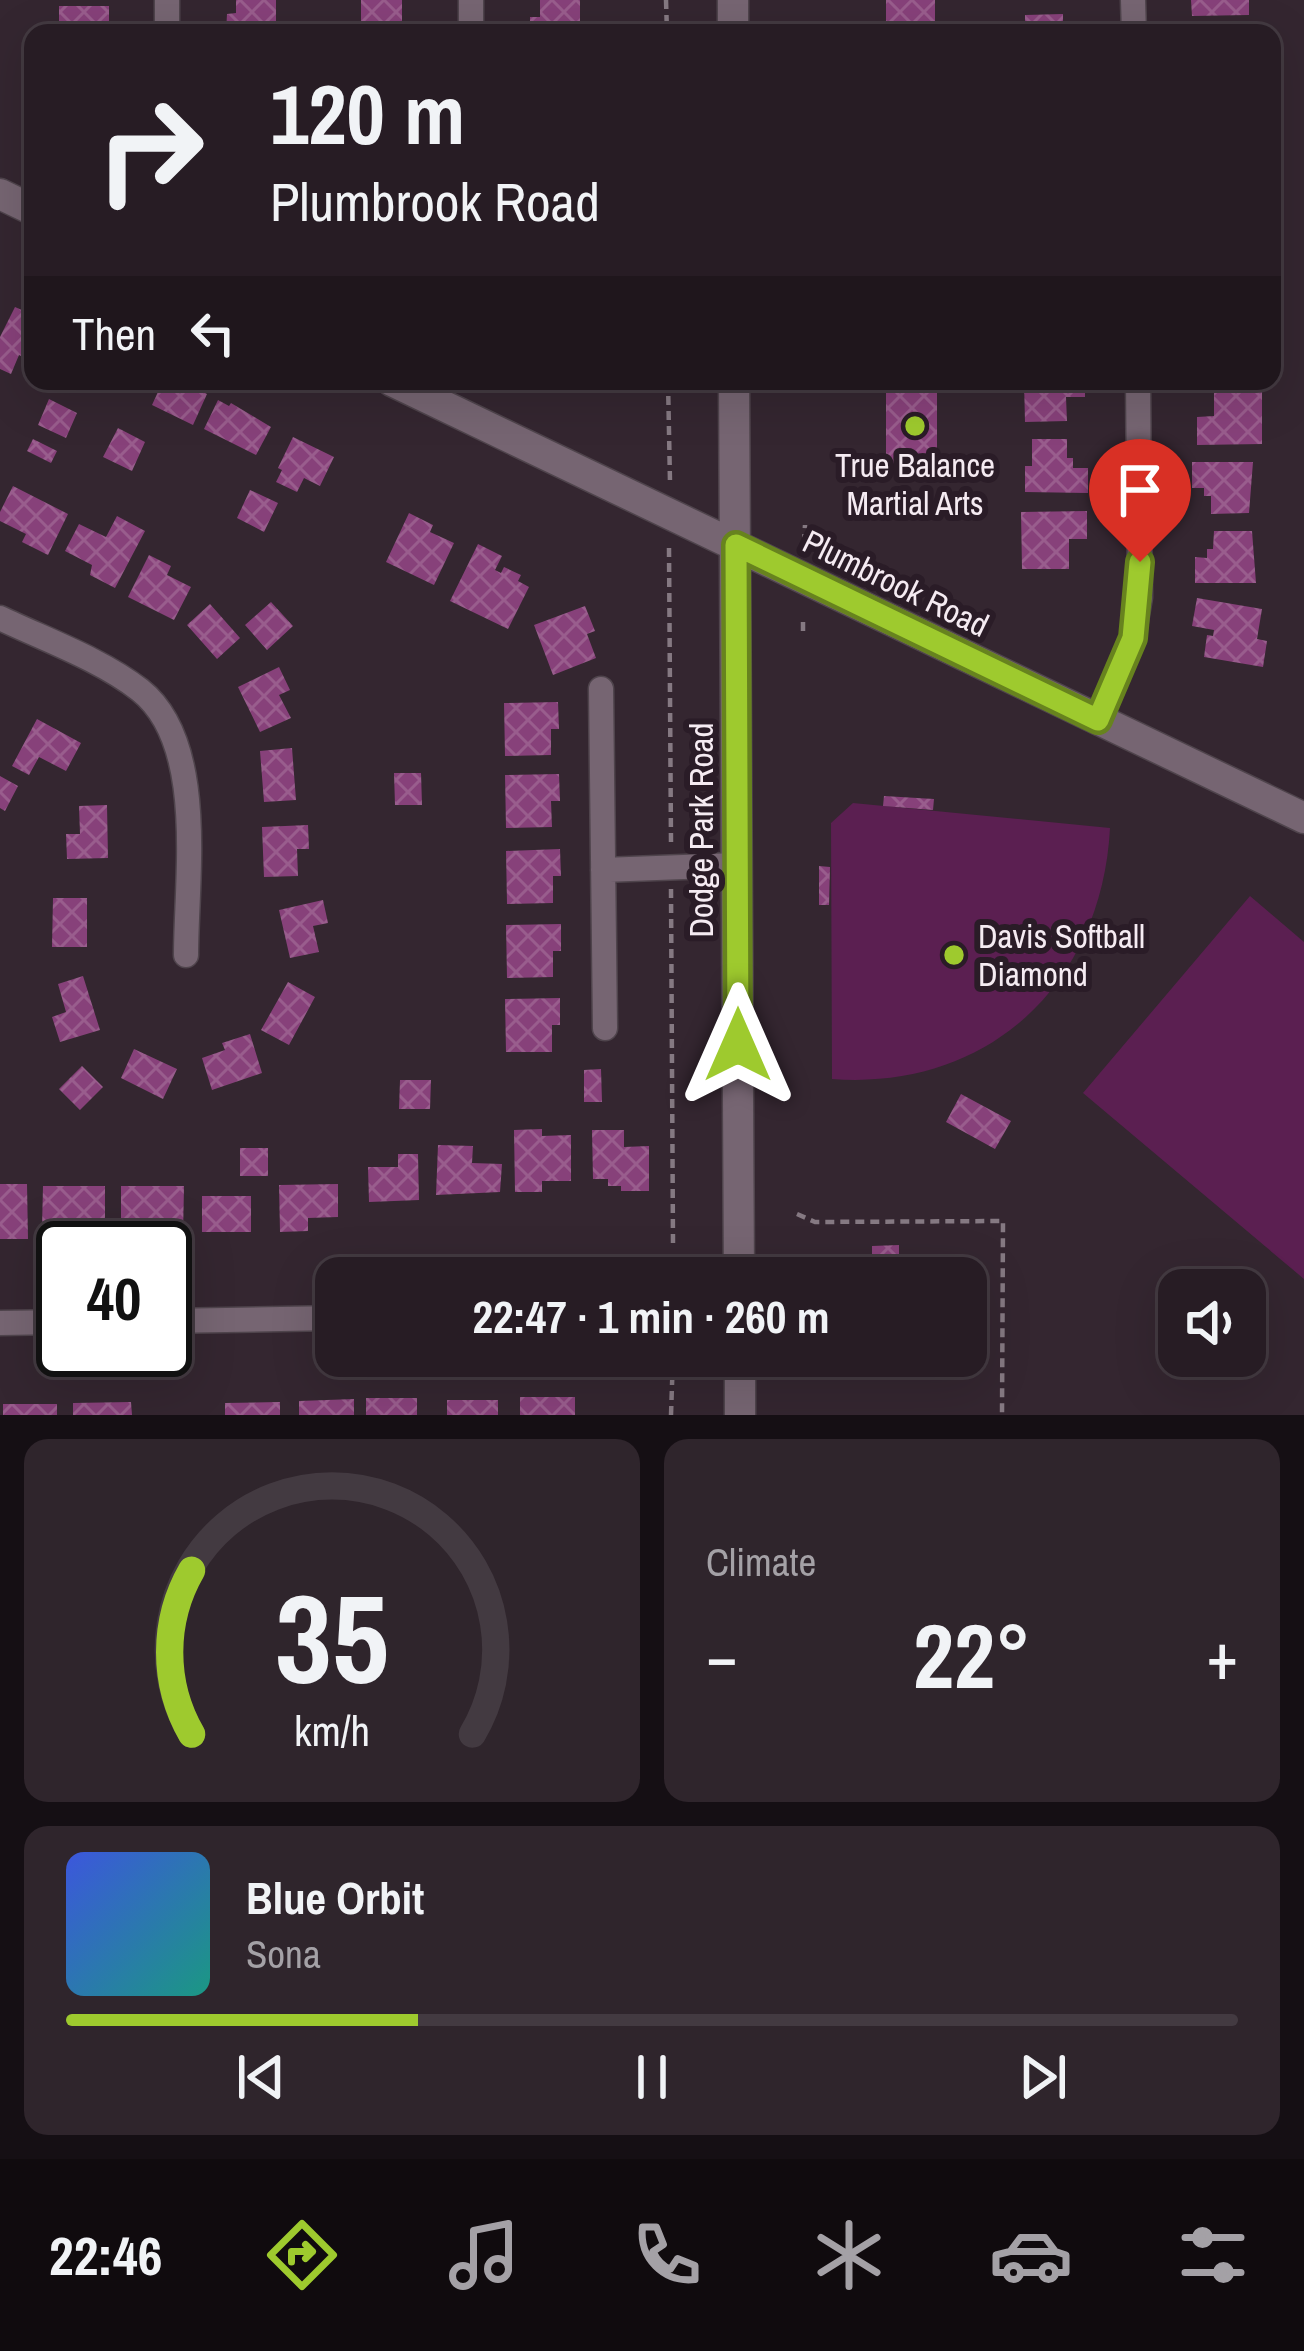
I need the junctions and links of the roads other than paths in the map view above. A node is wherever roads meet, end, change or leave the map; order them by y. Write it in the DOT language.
graph roads {
  1 [pos="411,390"];
  2 [pos="734,390"];
  3 [pos="1138,390"];
  4 [pos="736,545"];
  5 [pos="0,618"];
  6 [pos="601,689"];
  7 [pos="1098,720"];
  8 [pos="1304,818"];
  9 [pos="737,865"];
  10 [pos="603,870"];
  11 [pos="186,955"];
  12 [pos="605,1028"];
  13 [pos="739,1257"];
  14 [pos="315,1318"];
  15 [pos="192,1321"];
  16 [pos="36,1322"];
  17 [pos="0,1323"];
  18 [pos="740,1377"];
  19 [pos="740,1415"];
  1 -- 4 [label="street, Plumbrook Road"];
  2 -- 4 [label="street, Dodge Park Road"];
  3 -- 7 [label="street"];
  4 -- 7 [label="street, Plumbrook Road"];
  4 -- 9 [label="street, Dodge Park Road"];
  5 -- 11 [label="street"];
  6 -- 10 [label="street"];
  7 -- 8 [label="street, Plumbrook Road"];
  9 -- 10 [label="street"];
  9 -- 13 [label="street, Dodge Park Road"];
  10 -- 12 [label="street"];
  14 -- 15 [label="street"];
  16 -- 17 [label="street"];
  18 -- 19 [label="street"];
}
